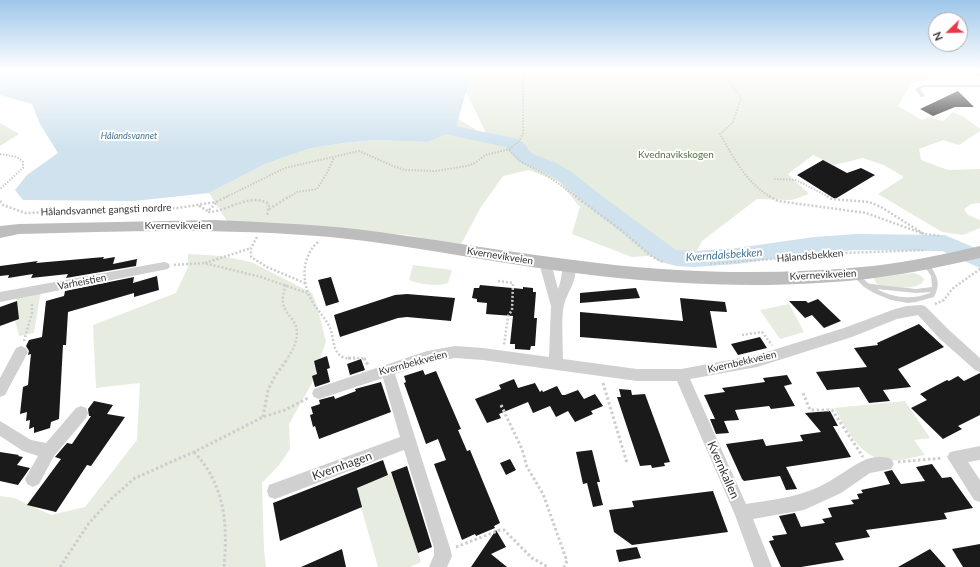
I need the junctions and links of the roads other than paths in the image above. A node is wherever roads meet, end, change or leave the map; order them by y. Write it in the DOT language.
graph roads {
  1 [pos="0,227"];
  2 [pos="19,229"];
  3 [pos="0,232"];
  4 [pos="980,252"];
  5 [pos="926,257"];
  6 [pos="545,263"];
  7 [pos="164,266"];
  8 [pos="569,266"];
  9 [pos="854,273"];
  10 [pos="866,285"];
  11 [pos="935,289"];
  12 [pos="0,297"];
  13 [pos="557,306"];
  14 [pos="21,352"];
  15 [pos="556,364"];
  16 [pos="980,366"];
  17 [pos="387,370"];
  18 [pos="681,375"];
  19 [pos="0,391"];
  20 [pos="319,393"];
  21 [pos="81,413"];
  22 [pos="0,428"];
  23 [pos="409,440"];
  24 [pos="49,451"];
  25 [pos="980,453"];
  26 [pos="886,464"];
  27 [pos="33,479"];
  28 [pos="275,491"];
  29 [pos="980,494"];
  30 [pos="742,513"];
  31 [pos="438,567"];
  32 [pos="763,567"];
  1 -- 2 [label="main road, Kvernevikveien"];
  2 -- 3 [label="main road, Kvernevikveien"];
  2 -- 6 [label="main road, Kvernevikveien"];
  4 -- 5 [label="main road, Kvernevikveien"];
  5 -- 9 [label="main road, Kvernevikveien"];
  5 -- 11 [label="lane"];
  6 -- 8 [label="main road, Kvernevikveien"];
  6 -- 13 [label="street"];
  7 -- 12 [label="street, Varheistien"];
  8 -- 9 [label="main road, Kvernevikveien"];
  8 -- 13 [label="street"];
  9 -- 10 [label="lane"];
  10 -- 11 [label="lane"];
  10 -- 11 [label="lane"];
  13 -- 15 [label="street"];
  14 -- 19 [label="street"];
  15 -- 17 [label="street, Kvernbekkveien"];
  15 -- 18 [label="street, Kvernbekkveien"];
  16 -- 18 [label="street, Kvernbekkveien"];
  17 -- 20 [label="street, Kvernbekkveien"];
  17 -- 23 [label="street"];
  18 -- 30 [label="street, Kvernkallen"];
  21 -- 24 [label="street"];
  22 -- 24 [label="street"];
  23 -- 28 [label="street, Kvernhagen"];
  23 -- 31 [label="street"];
  24 -- 27 [label="street"];
  25 -- 29 [label="street"];
  26 -- 30 [label="street"];
  30 -- 32 [label="street, Kvernkallen"];
}
